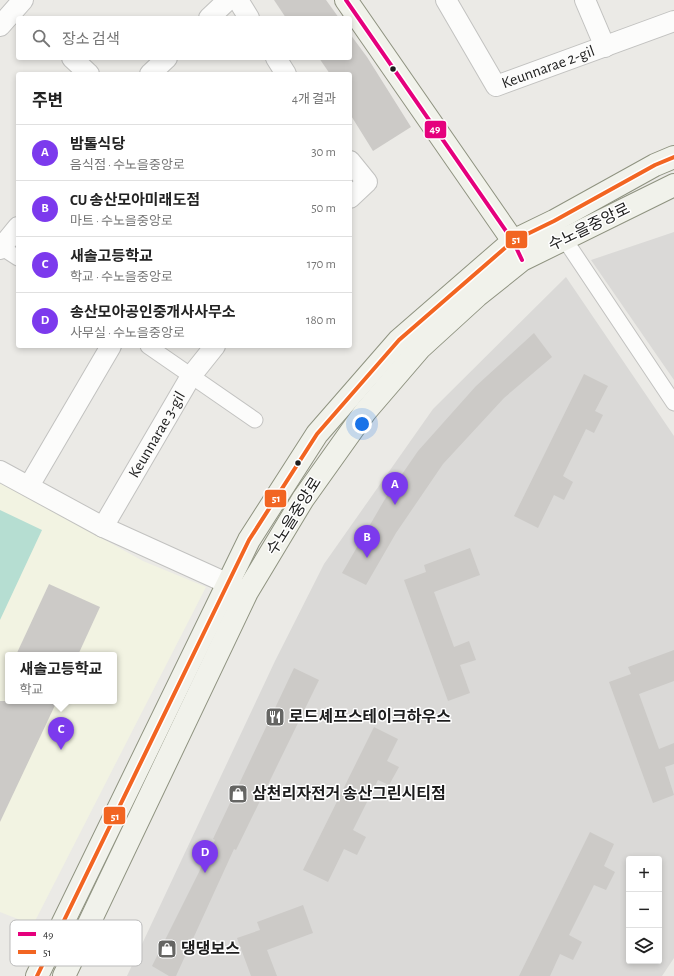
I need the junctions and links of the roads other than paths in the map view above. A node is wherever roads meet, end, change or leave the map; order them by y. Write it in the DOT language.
graph roads {
  1 [pos="228,0"];
  2 [pos="238,0"];
  3 [pos="346,0"];
  4 [pos="446,0"];
  5 [pos="585,0"];
  6 [pos="20,6"];
  7 [pos="211,16"];
  8 [pos="249,16"];
  9 [pos="674,21"];
  10 [pos="0,26"];
  11 [pos="605,47"];
  12 [pos="74,60"];
  13 [pos="165,60"];
  14 [pos="277,60"];
  15 [pos="87,72"];
  16 [pos="152,72"];
  17 [pos="285,72"];
  18 [pos="674,157"];
  19 [pos="352,163"];
  20 [pos="674,185"];
  21 [pos="352,196"];
  22 [pos="16,229"];
  23 [pos="559,230"];
  24 [pos="513,241"];
  25 [pos="1,248"];
  26 [pos="16,257"];
  27 [pos="522,260"];
  28 [pos="110,348"];
  29 [pos="151,348"];
  30 [pos="213,348"];
  31 [pos="191,376"];
  32 [pos="674,402"];
  33 [pos="255,420"];
  34 [pos="0,471"];
  35 [pos="29,486"];
  36 [pos="103,527"];
  37 [pos="228,583"];
  38 [pos="248,592"];
  39 [pos="64,920"];
  40 [pos="91,920"];
  41 [pos="42,966"];
  42 [pos="69,966"];
  43 [pos="37,976"];
  44 [pos="64,976"];
  1 -- 7 [label="street"];
  2 -- 8 [label="street"];
  3 -- 24 [label="main road"];
  4 -- 11 [label="street, Keunnarae 2-gil"];
  5 -- 11 [label="street, Keunnarae 2-gil"];
  6 -- 10 [label="street"];
  9 -- 11 [label="street, Keunnarae 2-gil"];
  12 -- 15 [label="street"];
  13 -- 16 [label="street"];
  14 -- 17 [label="street"];
  18 -- 23 [label="main road, 수노을중앙로"];
  19 -- 21 [label="street"];
  20 -- 23 [label="main road, 수노을중앙로"];
  22 -- 25 [label="street"];
  23 -- 24 [label="main road, 수노을중앙로"];
  23 -- 27 [label="main road, 수노을중앙로"];
  23 -- 32 [label="street"];
  24 -- 27 [label="main road"];
  24 -- 37 [label="main road, 수노을중앙로"];
  25 -- 26 [label="street"];
  27 -- 38 [label="main road, 수노을중앙로"];
  28 -- 35 [label="street"];
  29 -- 31 [label="street"];
  30 -- 31 [label="street, Keunnarae 3-gil"];
  31 -- 33 [label="street"];
  31 -- 36 [label="street, Keunnarae 3-gil"];
  34 -- 35 [label="street"];
  35 -- 36 [label="street"];
  36 -- 37 [label="street"];
  37 -- 38 [label="street"];
  37 -- 39 [label="main road, 수노을중앙로"];
  38 -- 40 [label="main road, 수노을중앙로"];
  41 -- 43 [label="main road, 수노을중앙로"];
  42 -- 44 [label="main road, 수노을중앙로"];
}
